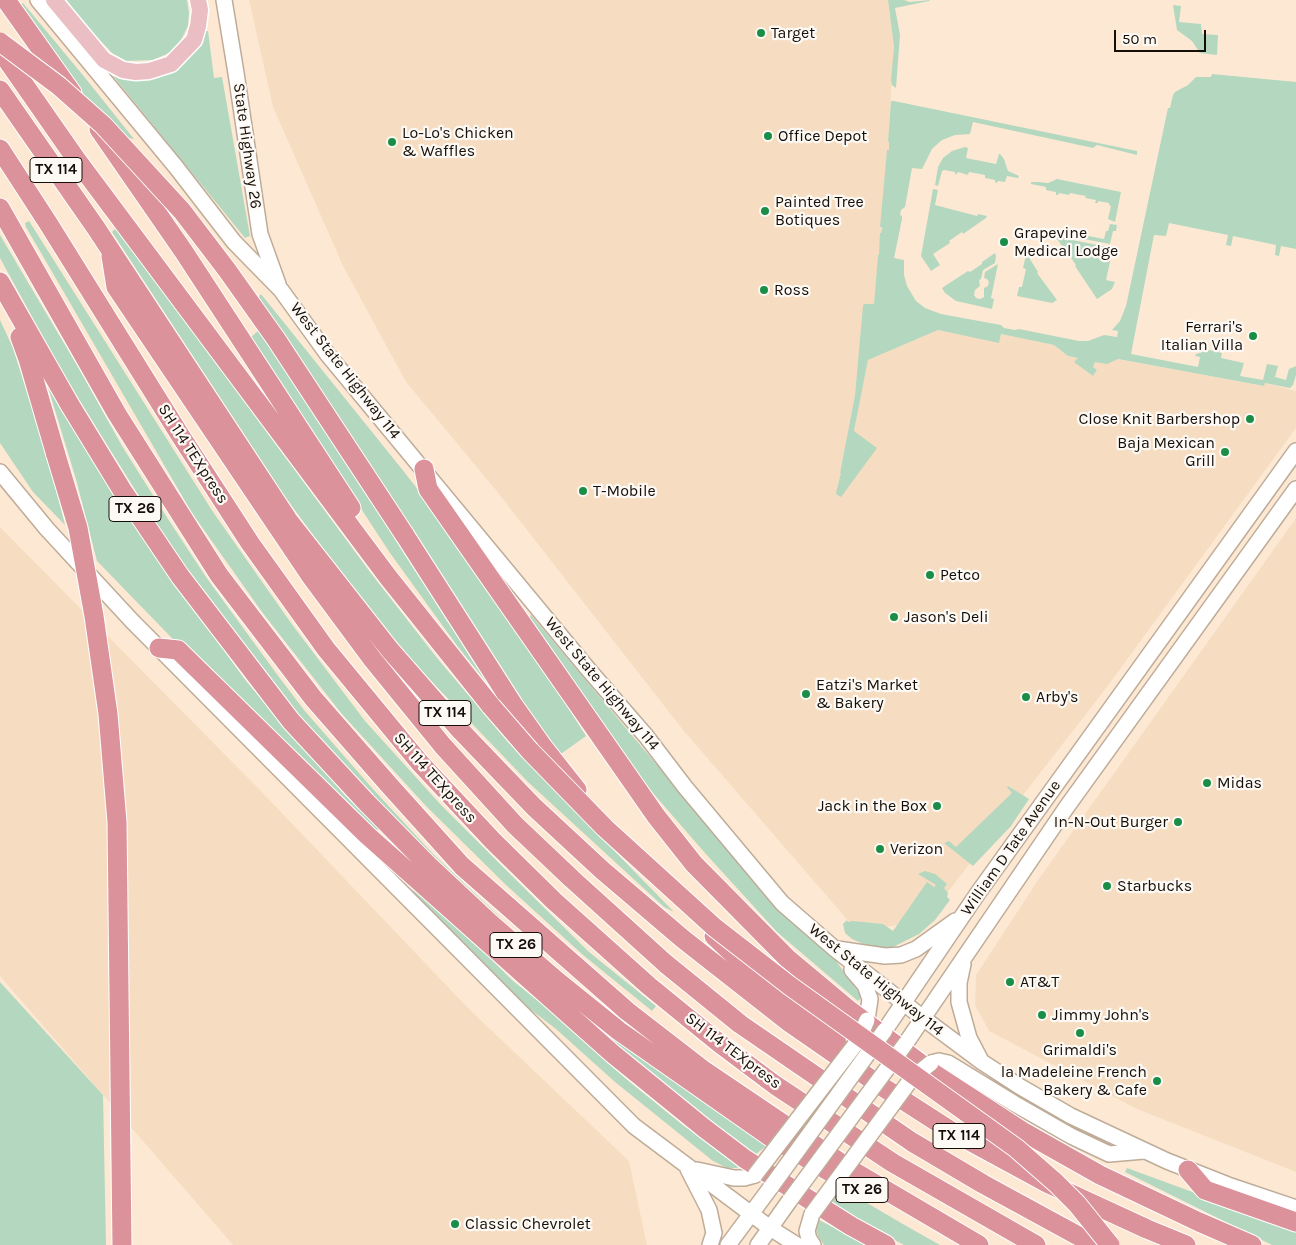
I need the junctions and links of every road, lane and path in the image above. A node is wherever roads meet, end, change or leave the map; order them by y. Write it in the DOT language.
graph roads {
  1 [pos="6,0"];
  2 [pos="38,0"];
  3 [pos="54,0"];
  4 [pos="198,0"];
  5 [pos="224,0"];
  6 [pos="0,42"];
  7 [pos="0,50"];
  8 [pos="0,90"];
  9 [pos="0,149"];
  10 [pos="0,208"];
  11 [pos="110,250"];
  12 [pos="0,282"];
  13 [pos="0,288"];
  14 [pos="281,290"];
  15 [pos="1296,451"];
  16 [pos="424,469"];
  17 [pos="0,472"];
  18 [pos="1296,488"];
  19 [pos="1234,539"];
  20 [pos="1251,551"];
  21 [pos="373,556"];
  22 [pos="159,648"];
  23 [pos="1049,795"];
  24 [pos="1066,808"];
  25 [pos="962,916"];
  26 [pos="835,949"];
  27 [pos="966,955"];
  28 [pos="904,1002"];
  29 [pos="924,1018"];
  30 [pos="982,1062"];
  31 [pos="878,1084"];
  32 [pos="1145,1151"];
  33 [pos="686,1166"];
  34 [pos="1188,1170"];
  35 [pos="1296,1208"];
  36 [pos="752,1213"];
  37 [pos="1296,1222"];
  38 [pos="770,1228"];
  39 [pos="122,1245"];
  40 [pos="710,1245"];
  41 [pos="728,1245"];
  42 [pos="758,1245"];
  43 [pos="797,1245"];
  44 [pos="813,1245"];
  45 [pos="886,1245"];
  46 [pos="954,1245"];
  47 [pos="979,1245"];
  48 [pos="1036,1245"];
  49 [pos="1095,1245"];
  50 [pos="1110,1245"];
  51 [pos="1186,1245"];
  52 [pos="1252,1245"];
  1 -- 21 [label="highway"];
  2 -- 14 [label="main road, West State Highway 114"];
  3 -- 4 [label="main road"];
  5 -- 14 [label="main road, State Highway 26"];
  6 -- 31 [label="highway, bridge"];
  7 -- 21 [label="highway"];
  8 -- 11 [label="highway, TX 114"];
  9 -- 48 [label="highway, SH 114 TEXpress"];
  10 -- 47 [label="highway"];
  11 -- 31 [label="highway, TX 114"];
  11 -- 49 [label="highway, SH 114 TEXpress"];
  12 -- 46 [label="highway, TX 26"];
  13 -- 39 [label="highway, bridge"];
  14 -- 16 [label="main road, West State Highway 114"];
  15 -- 19 [label="main road, William D Tate Avenue"];
  16 -- 26 [label="main road, West State Highway 114"];
  16 -- 52 [label="highway"];
  17 -- 22 [label="main road"];
  18 -- 20 [label="main road, William D Tate Avenue"];
  19 -- 20 [label="main road"];
  19 -- 23 [label="main road, William D Tate Avenue"];
  20 -- 24 [label="main road, William D Tate Avenue"];
  21 -- 50 [label="highway, bridge"];
  22 -- 33 [label="main road"];
  22 -- 45 [label="highway"];
  23 -- 24 [label="main road"];
  23 -- 25 [label="main road, William D Tate Avenue"];
  24 -- 27 [label="main road, William D Tate Avenue"];
  25 -- 26 [label="main road"];
  25 -- 28 [label="main road, William D Tate Avenue"];
  26 -- 28 [label="main road, West State Highway 114"];
  26 -- 33 [label="main road, bridge"];
  27 -- 29 [label="main road, William D Tate Avenue"];
  27 -- 30 [label="main road"];
  28 -- 29 [label="main road, West State Highway 114"];
  28 -- 36 [label="main road, William D Tate Avenue, bridge"];
  29 -- 30 [label="main road, West State Highway 114"];
  29 -- 38 [label="main road, William D Tate Avenue, bridge"];
  30 -- 32 [label="main road, West State Highway 114"];
  31 -- 51 [label="highway, TX 114"];
  32 -- 34 [label="main road, West State Highway 114"];
  32 -- 44 [label="main road, bridge"];
  33 -- 36 [label="main road"];
  33 -- 40 [label="main road"];
  34 -- 35 [label="main road, West State Highway 114"];
  34 -- 37 [label="highway"];
  36 -- 38 [label="main road"];
  36 -- 41 [label="main road, William D Tate Avenue"];
  38 -- 42 [label="main road, William D Tate Avenue"];
  38 -- 43 [label="main road"];
}
